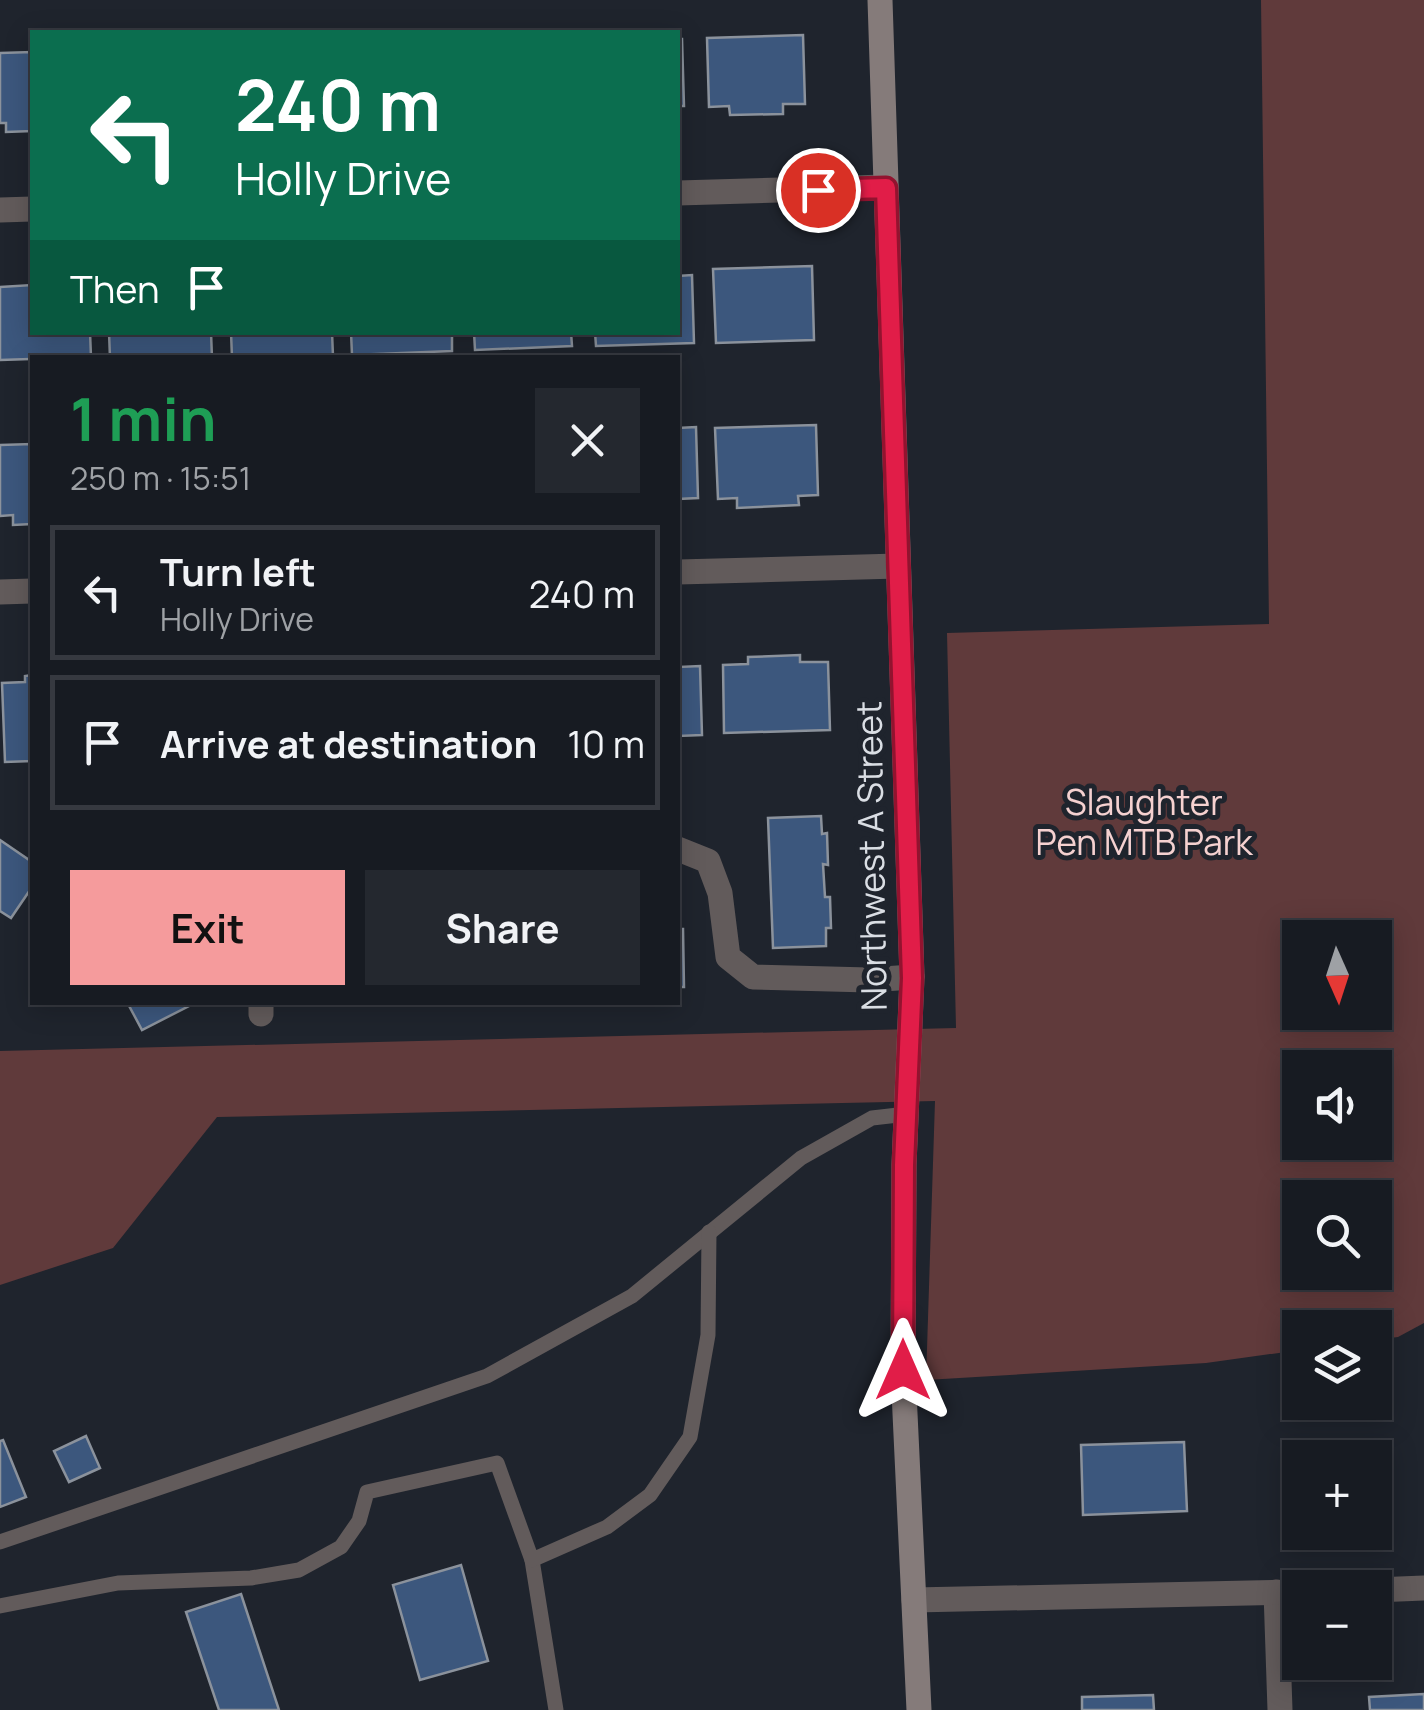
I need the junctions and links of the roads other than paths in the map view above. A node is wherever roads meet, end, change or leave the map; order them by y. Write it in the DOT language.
graph roads {
  1 [pos="880,0"];
  2 [pos="886,188"];
  3 [pos="680,193"];
  4 [pos="0,210"];
  5 [pos="30,210"];
  6 [pos="898,566"];
  7 [pos="680,572"];
  8 [pos="30,591"];
  9 [pos="0,592"];
  10 [pos="680,850"];
  11 [pos="912,978"];
  12 [pos="907,1114"];
  13 [pos="709,1232"];
  14 [pos="0,1542"];
  15 [pos="532,1560"];
  16 [pos="1424,1588"];
  17 [pos="1392,1589"];
  18 [pos="1282,1592"];
  19 [pos="914,1600"];
  20 [pos="0,1606"];
  21 [pos="1282,1680"];
  22 [pos="556,1710"];
  23 [pos="919,1710"];
  24 [pos="1280,1710"];
  1 -- 2 [label="street, Northwest A Street"];
  2 -- 3 [label="street"];
  2 -- 6 [label="street, Northwest A Street"];
  4 -- 5 [label="street"];
  6 -- 7 [label="street"];
  6 -- 11 [label="street, Northwest A Street"];
  8 -- 9 [label="street"];
  10 -- 11 [label="street"];
  11 -- 12 [label="street, Northwest A Street"];
  12 -- 13 [label="lane"];
  12 -- 19 [label="street, Northwest A Street"];
  13 -- 14 [label="lane"];
  13 -- 15 [label="lane"];
  15 -- 20 [label="lane"];
  15 -- 22 [label="lane"];
  16 -- 17 [label="street"];
  18 -- 19 [label="street"];
  19 -- 23 [label="street, Northwest A Street"];
  21 -- 24 [label="street"];
}
